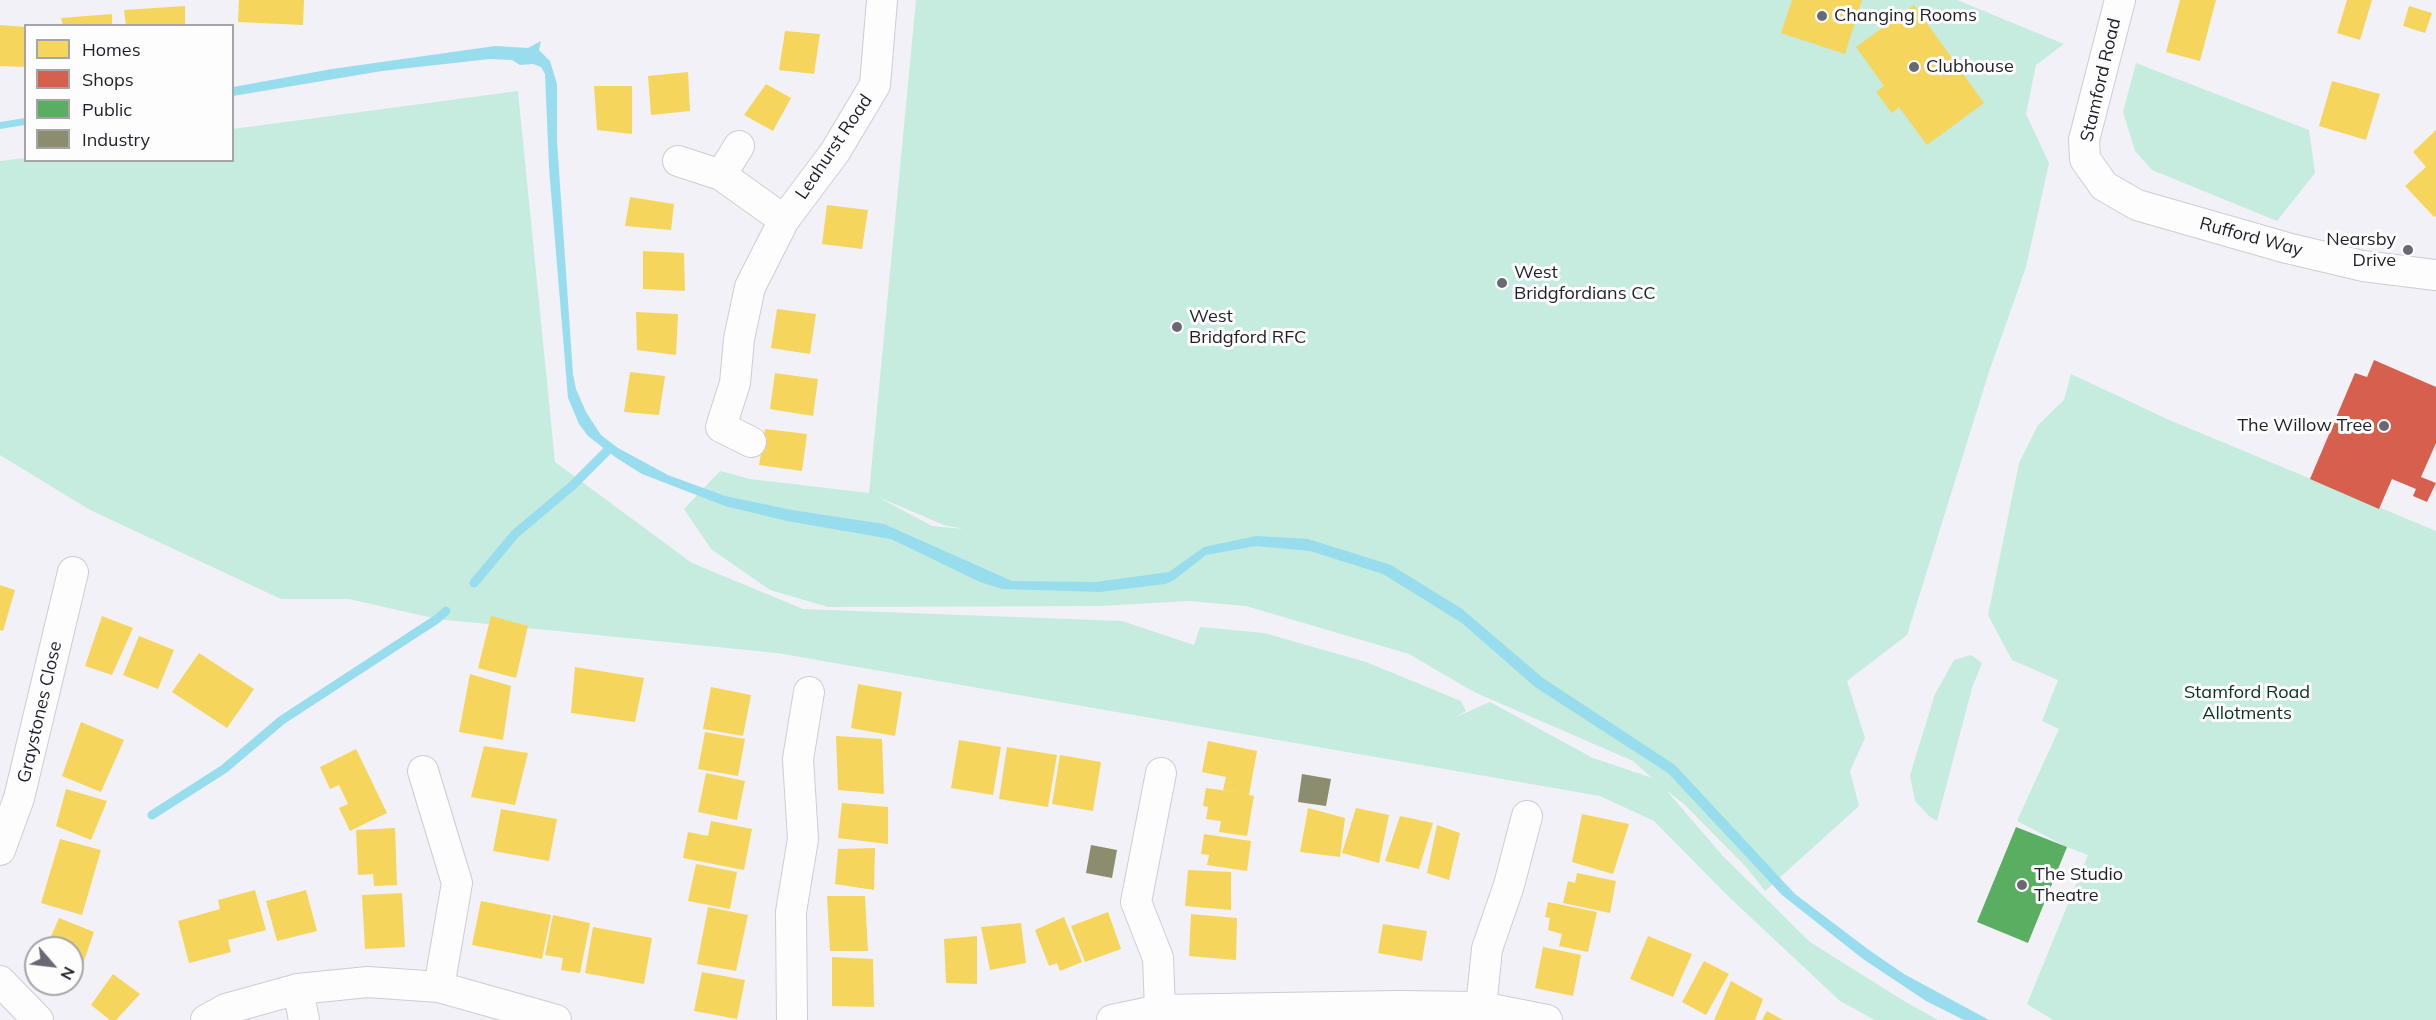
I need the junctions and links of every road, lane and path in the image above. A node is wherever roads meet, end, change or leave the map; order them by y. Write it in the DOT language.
graph roads {
  1 [pos="882,0"];
  2 [pos="2120,0"];
  3 [pos="739,146"];
  4 [pos="2085,159"];
  5 [pos="678,161"];
  6 [pos="721,175"];
  7 [pos="784,220"];
  8 [pos="2436,275"];
  9 [pos="750,442"];
  10 [pos="73,572"];
  11 [pos="809,692"];
  12 [pos="423,771"];
  13 [pos="1161,773"];
  14 [pos="1527,816"];
  15 [pos="0,850"];
  16 [pos="0,981"];
  17 [pos="439,987"];
  18 [pos="298,989"];
  19 [pos="1481,1006"];
  20 [pos="1160,1011"];
  21 [pos="38,1020"];
  22 [pos="206,1020"];
  23 [pos="304,1020"];
  24 [pos="556,1020"];
  25 [pos="792,1020"];
  26 [pos="1113,1020"];
  27 [pos="1546,1020"];
  1 -- 7 [label="street, Leahurst Road"];
  2 -- 4 [label="street, Stamford Road"];
  3 -- 6 [label="street"];
  4 -- 8 [label="street, Rufford Way"];
  5 -- 6 [label="street"];
  6 -- 7 [label="street"];
  7 -- 9 [label="street, Leahurst Road"];
  10 -- 15 [label="street, Graystones Close"];
  11 -- 25 [label="street"];
  12 -- 17 [label="street"];
  13 -- 20 [label="street"];
  14 -- 19 [label="street"];
  16 -- 21 [label="street"];
  17 -- 18 [label="street"];
  17 -- 24 [label="street"];
  18 -- 22 [label="street"];
  18 -- 23 [label="street"];
  19 -- 20 [label="street"];
  19 -- 27 [label="street"];
  20 -- 26 [label="street"];
}
